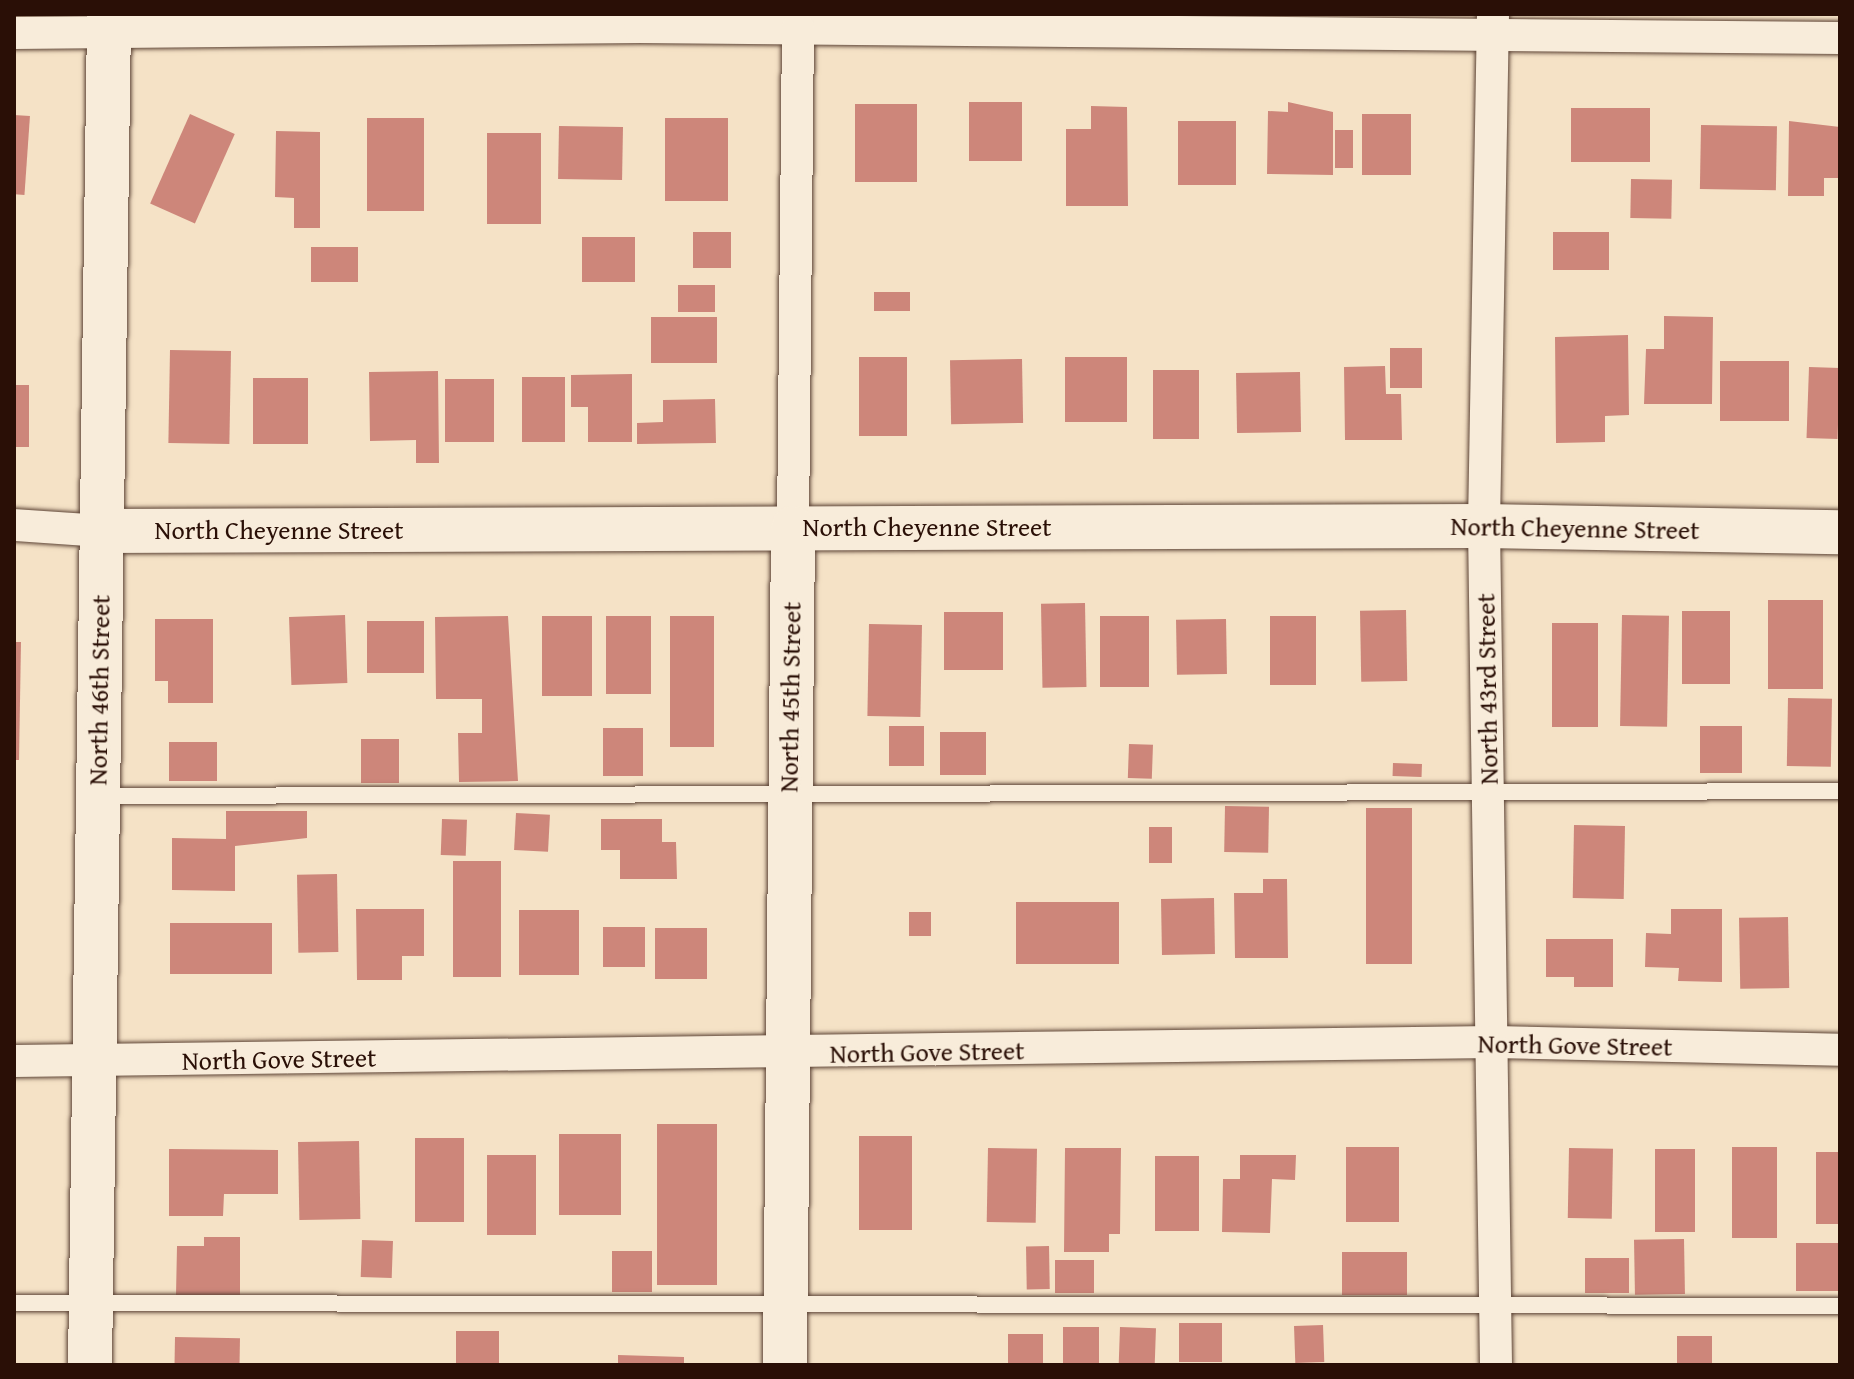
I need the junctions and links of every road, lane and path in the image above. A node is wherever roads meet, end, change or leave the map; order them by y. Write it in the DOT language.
graph roads {
  1 [pos="640,21"];
  2 [pos="381,22"];
  3 [pos="909,22"];
  4 [pos="1162,23"];
  5 [pos="108,24"];
  6 [pos="1493,24"];
  7 [pos="798,28"];
  8 [pos="14,33"];
  9 [pos="1840,38"];
  10 [pos="14,525"];
  11 [pos="1484,526"];
  12 [pos="793,528"];
  13 [pos="101,531"];
  14 [pos="1840,532"];
  15 [pos="1840,791"];
  16 [pos="1489,792"];
  17 [pos="788,794"];
  18 [pos="98,796"];
  19 [pos="1494,1042"];
  20 [pos="1840,1050"];
  21 [pos="785,1054"];
  22 [pos="94,1060"];
  23 [pos="14,1061"];
  24 [pos="14,1303"];
  25 [pos="90,1303"];
  26 [pos="1495,1304"];
  27 [pos="785,1305"];
  28 [pos="1840,1306"];
  29 [pos="90,1365"];
  30 [pos="785,1365"];
  31 [pos="1496,1365"];
  1 -- 2 [label="street"];
  1 -- 7 [label="street"];
  2 -- 5 [label="street"];
  3 -- 4 [label="street"];
  3 -- 7 [label="street"];
  4 -- 6 [label="street"];
  5 -- 8 [label="street"];
  5 -- 13 [label="street, North 46th Street"];
  6 -- 9 [label="street"];
  6 -- 11 [label="street, North 43rd Street"];
  7 -- 12 [label="street, North 45th Street"];
  10 -- 13 [label="street, North Cheyenne Street"];
  11 -- 12 [label="street, North Cheyenne Street"];
  11 -- 14 [label="street, North Cheyenne Street"];
  11 -- 16 [label="street, North 43rd Street"];
  12 -- 13 [label="street, North Cheyenne Street"];
  12 -- 17 [label="street, North 45th Street"];
  13 -- 18 [label="street, North 46th Street"];
  15 -- 16 [label="lane"];
  16 -- 17 [label="lane"];
  16 -- 19 [label="street, North 43rd Street"];
  17 -- 18 [label="lane"];
  17 -- 21 [label="street, North 45th Street"];
  18 -- 22 [label="street, North 46th Street"];
  19 -- 20 [label="street, North Gove Street"];
  19 -- 21 [label="street, North Gove Street"];
  19 -- 26 [label="street, North 43rd Street"];
  21 -- 22 [label="street, North Gove Street"];
  21 -- 27 [label="street, North 45th Street"];
  22 -- 23 [label="street, North Gove Street"];
  22 -- 25 [label="street, North 46th Street"];
  24 -- 25 [label="lane"];
  25 -- 27 [label="lane"];
  25 -- 29 [label="street, North 46th Street"];
  26 -- 27 [label="lane"];
  26 -- 28 [label="lane"];
  26 -- 31 [label="street, North 43rd Street"];
  27 -- 30 [label="street, North 45th Street"];
}
